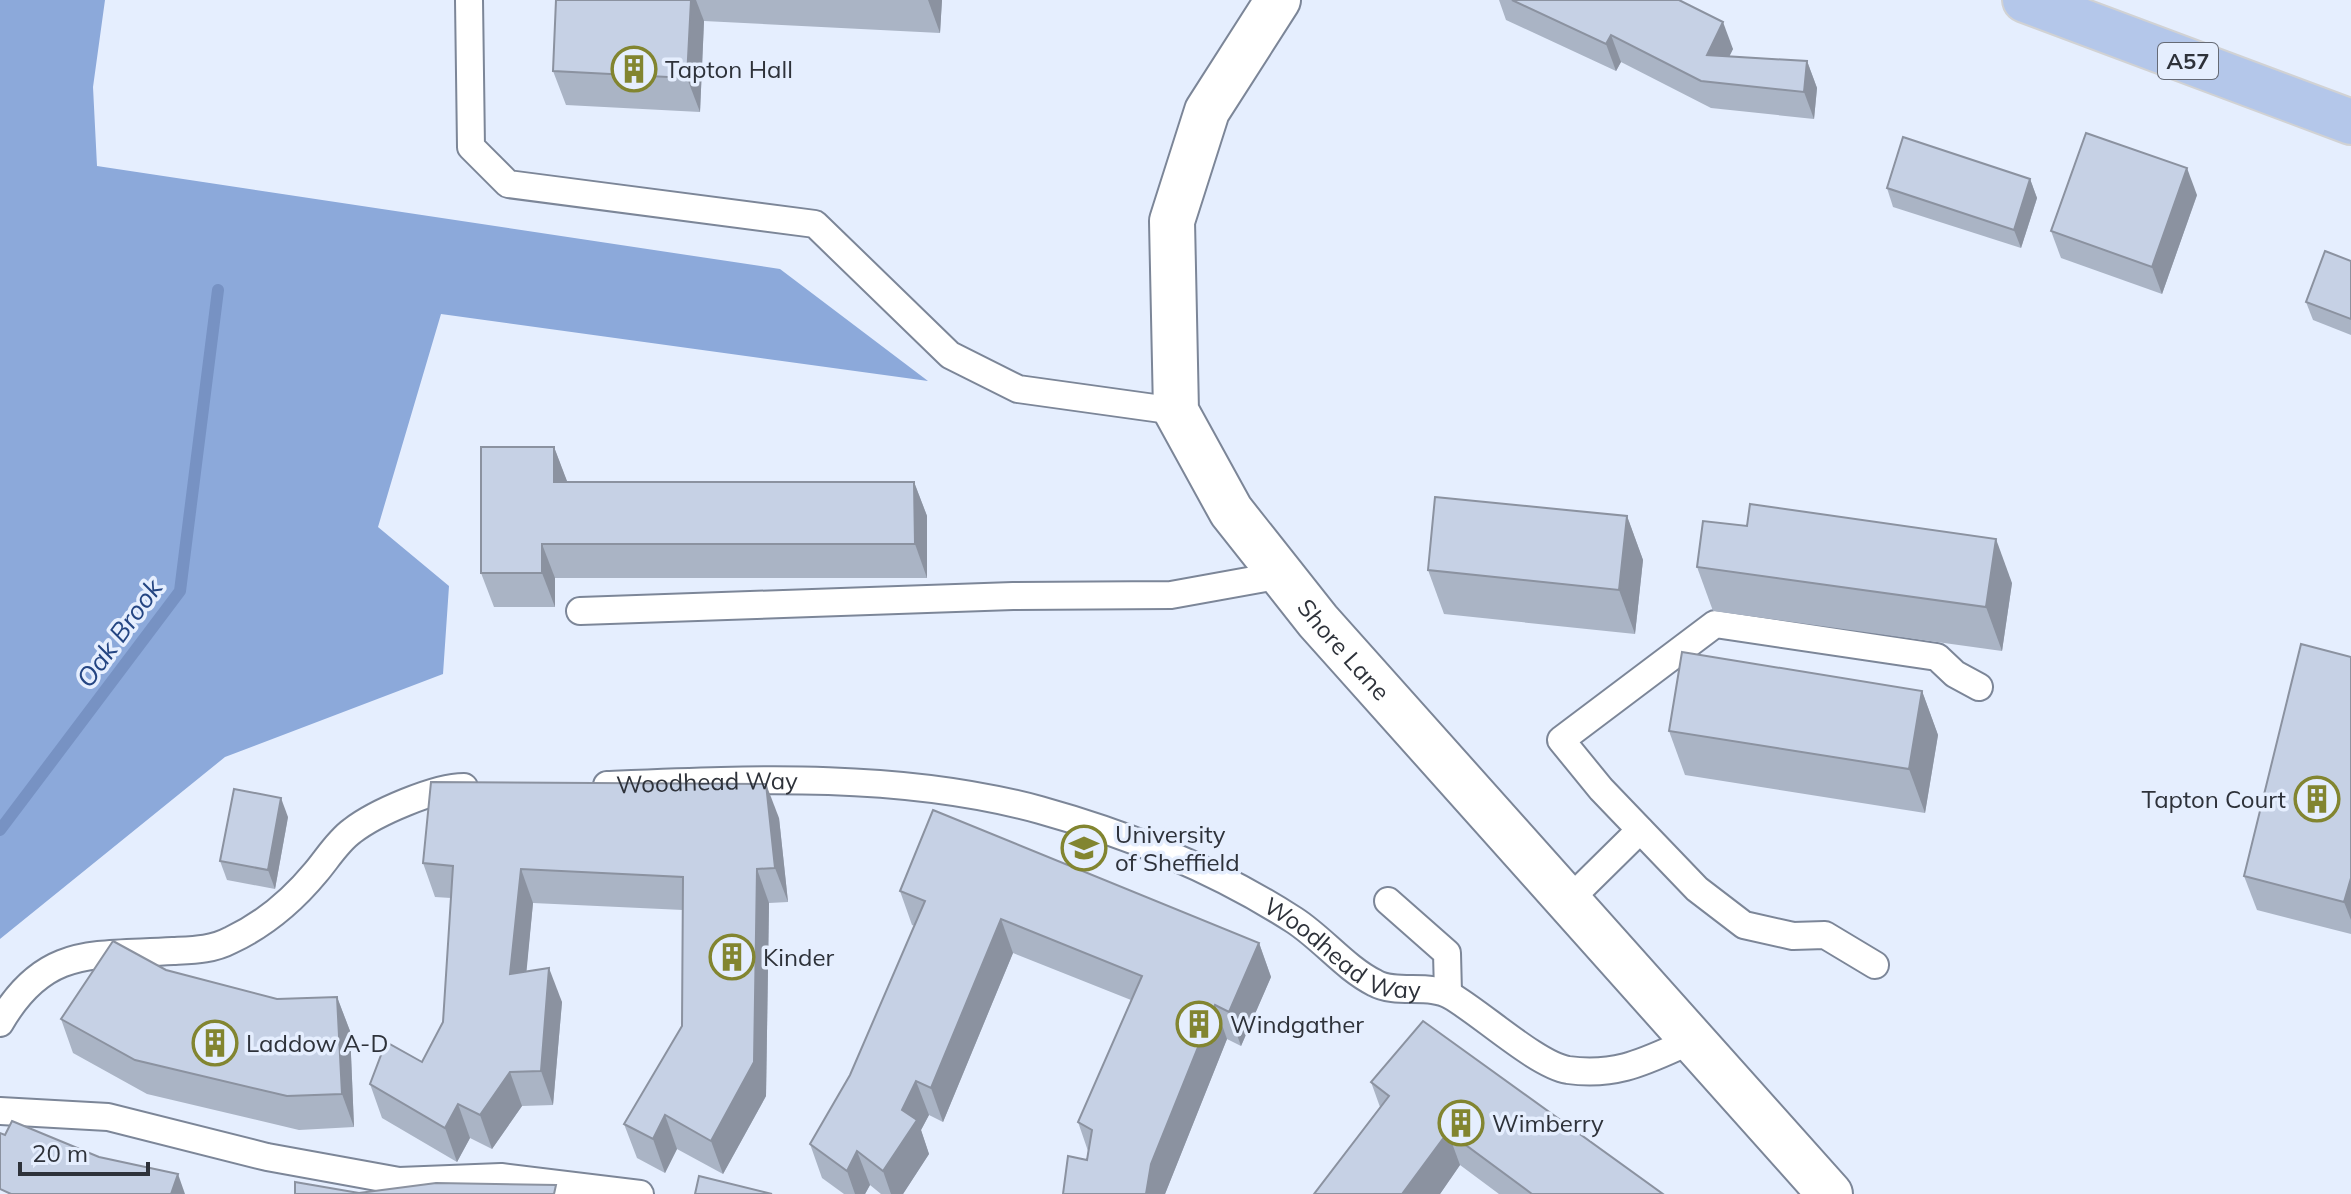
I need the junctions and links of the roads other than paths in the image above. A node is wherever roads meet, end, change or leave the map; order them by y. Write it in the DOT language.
graph roads {
  1 [pos="469,0"];
  2 [pos="1278,0"];
  3 [pos="2025,0"];
  4 [pos="2351,122"];
  5 [pos="1176,411"];
  6 [pos="1282,575"];
  7 [pos="580,611"];
  8 [pos="1979,687"];
  9 [pos="574,786"];
  10 [pos="485,787"];
  11 [pos="1640,830"];
  12 [pos="1569,900"];
  13 [pos="1388,901"];
  14 [pos="1875,965"];
  15 [pos="1448,993"];
  16 [pos="0,1023"];
  17 [pos="1695,1039"];
  18 [pos="0,1111"];
  19 [pos="640,1194"];
  20 [pos="1830,1194"];
  1 -- 5 [label="lane"];
  2 -- 5 [label="street, Shore Lane"];
  3 -- 4 [label="main road, A57"];
  5 -- 6 [label="street, Shore Lane"];
  6 -- 7 [label="lane"];
  6 -- 12 [label="street, Shore Lane"];
  8 -- 11 [label="lane"];
  9 -- 15 [label="lane, Woodhead Way"];
  10 -- 16 [label="lane"];
  11 -- 12 [label="lane"];
  11 -- 14 [label="lane"];
  12 -- 17 [label="street, Shore Lane"];
  13 -- 15 [label="lane, Woodhead Way"];
  15 -- 17 [label="lane, Woodhead Way"];
  17 -- 20 [label="street, Shore Lane"];
  18 -- 19 [label="lane"];
}
